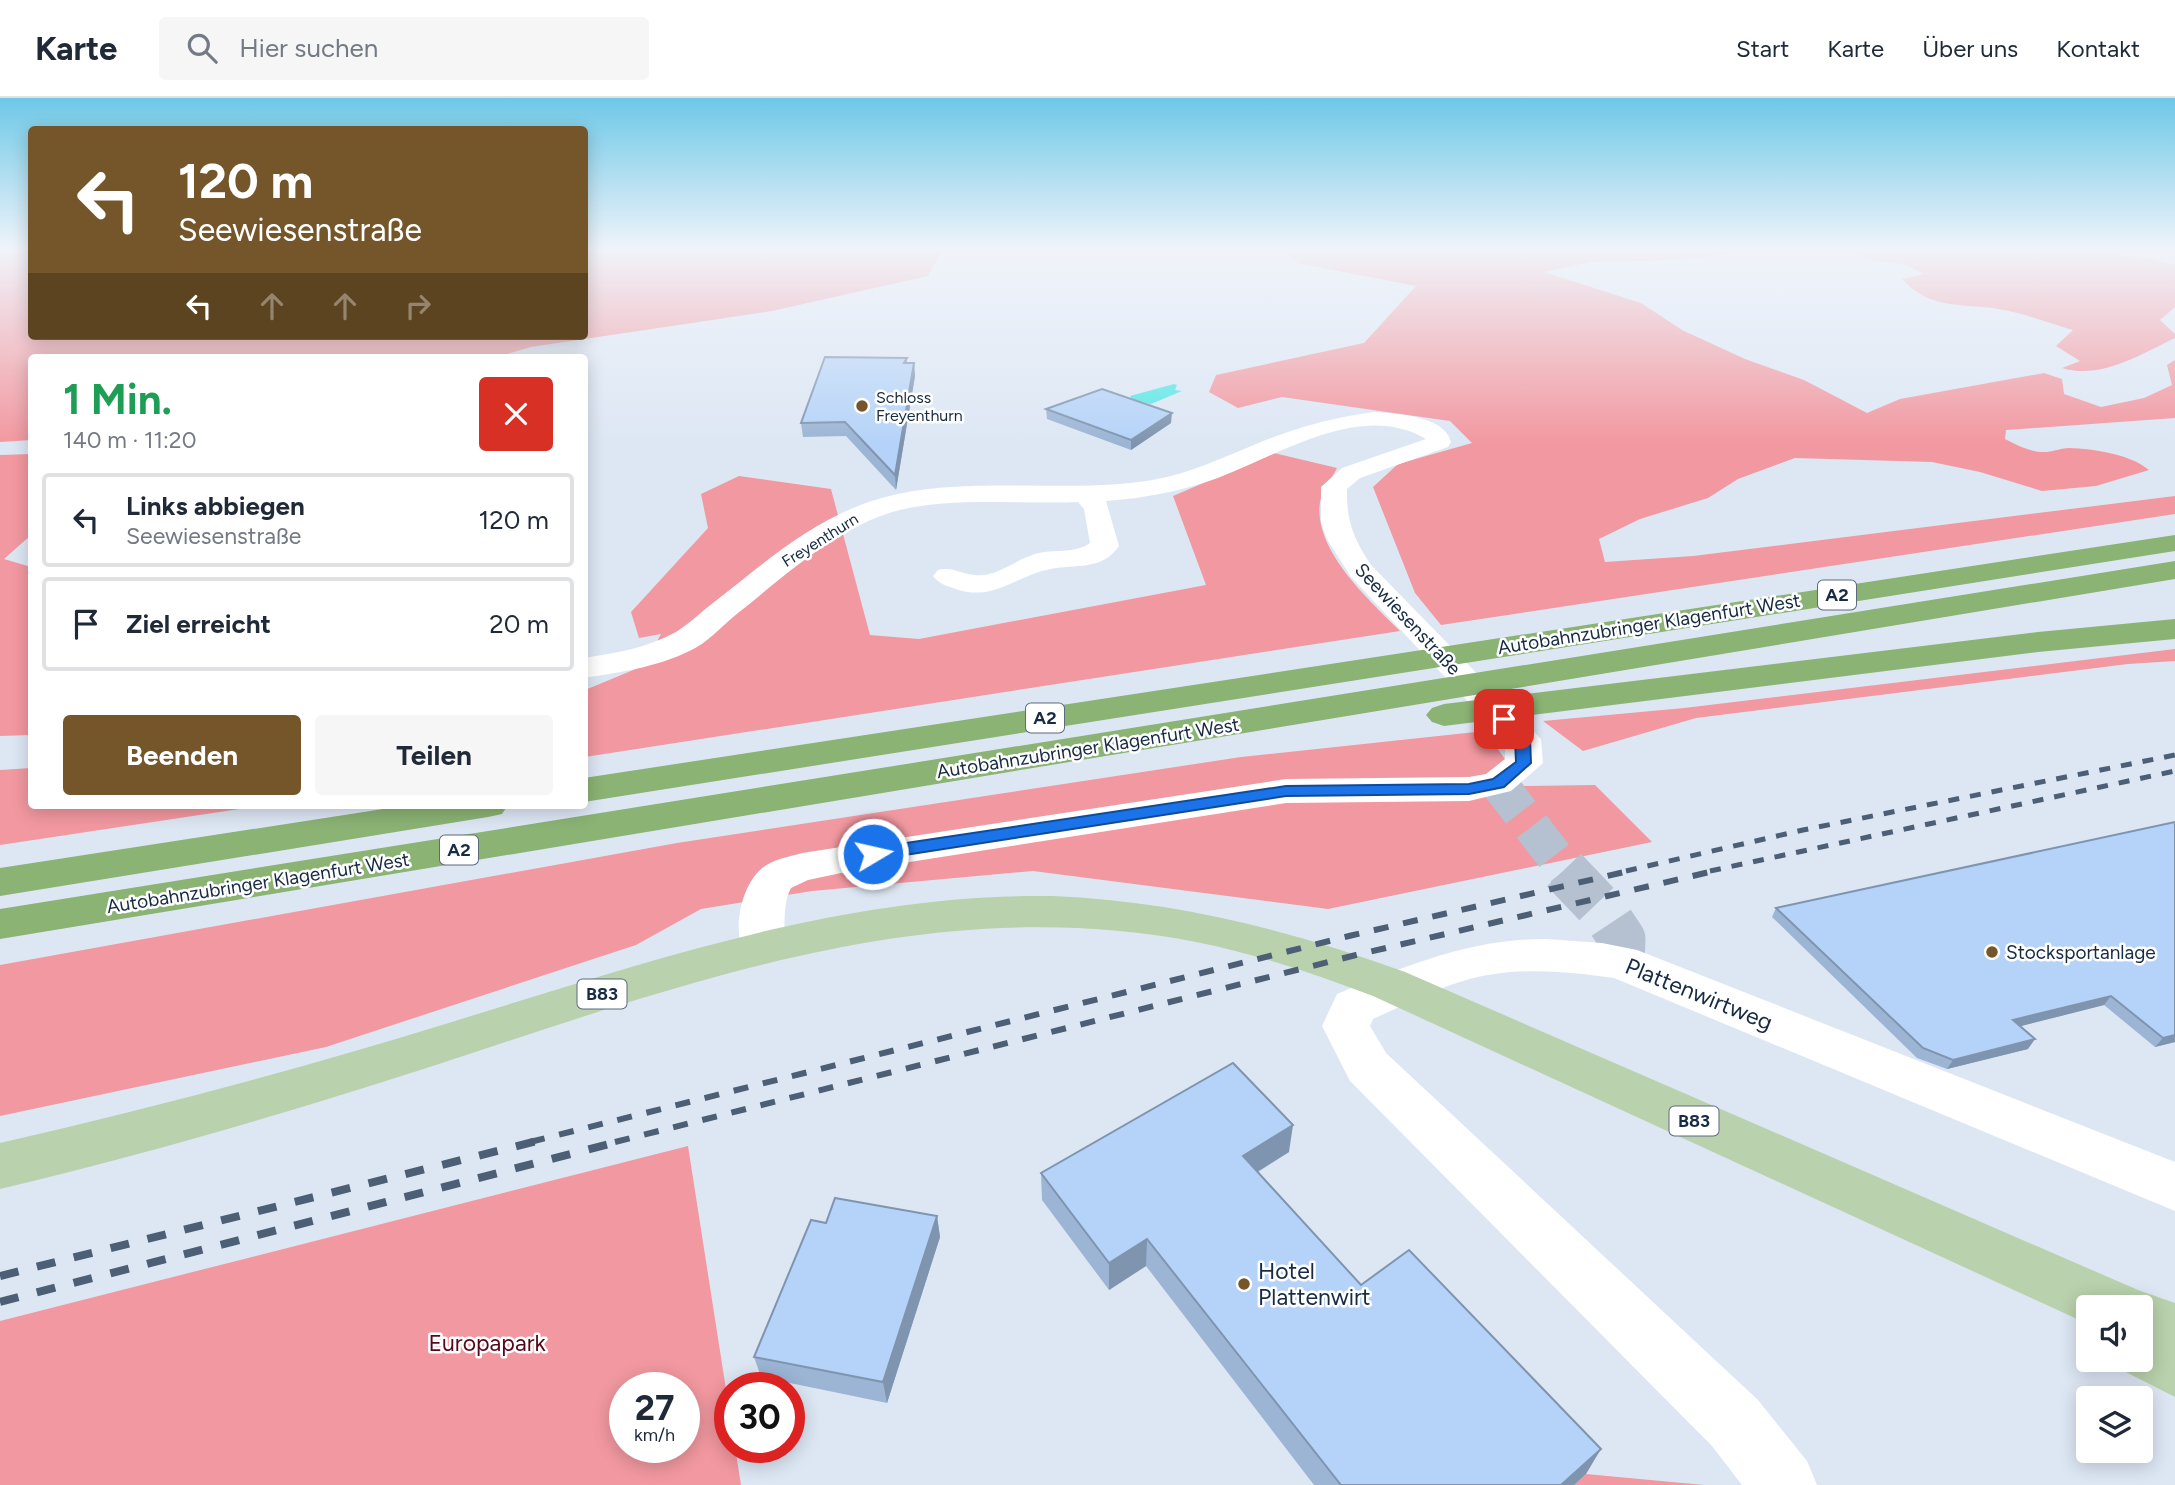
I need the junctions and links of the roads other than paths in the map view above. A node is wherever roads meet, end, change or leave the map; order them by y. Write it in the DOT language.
graph roads {
  1 [pos="1083,492"];
  2 [pos="2175,543"];
  3 [pos="2175,570"];
  4 [pos="948,576"];
  5 [pos="2175,628"];
  6 [pos="588,667"];
  7 [pos="1407,708"];
  8 [pos="588,789"];
  9 [pos="463,809"];
  10 [pos="0,882"];
  11 [pos="0,924"];
  12 [pos="762,948"];
  13 [pos="0,1166"];
  14 [pos="2175,1187"];
  15 [pos="1907,1218"];
  16 [pos="2087,1295"];
  17 [pos="2076,1311"];
  18 [pos="2153,1324"];
  19 [pos="2175,1333"];
  20 [pos="2153,1354"];
  21 [pos="2175,1366"];
  22 [pos="1783,1485"];
  1 -- 4 [label="street"];
  1 -- 6 [label="street, Freyenthurn"];
  1 -- 12 [label="street, Seewiesenstraße"];
  2 -- 8 [label="highway, Autobahnzubringer Klagenfurt West / A2"];
  3 -- 7 [label="highway, Autobahnzubringer Klagenfurt West / A2"];
  5 -- 7 [label="highway"];
  7 -- 11 [label="highway, Autobahnzubringer Klagenfurt West / A2"];
  9 -- 10 [label="highway, A2"];
  12 -- 13 [label="main road, B83"];
  12 -- 15 [label="main road, B83"];
  14 -- 22 [label="street, Plattenwirtweg"];
  15 -- 16 [label="main road, B83"];
  15 -- 17 [label="main road, B83"];
  18 -- 19 [label="main road"];
  20 -- 21 [label="main road"];
}
